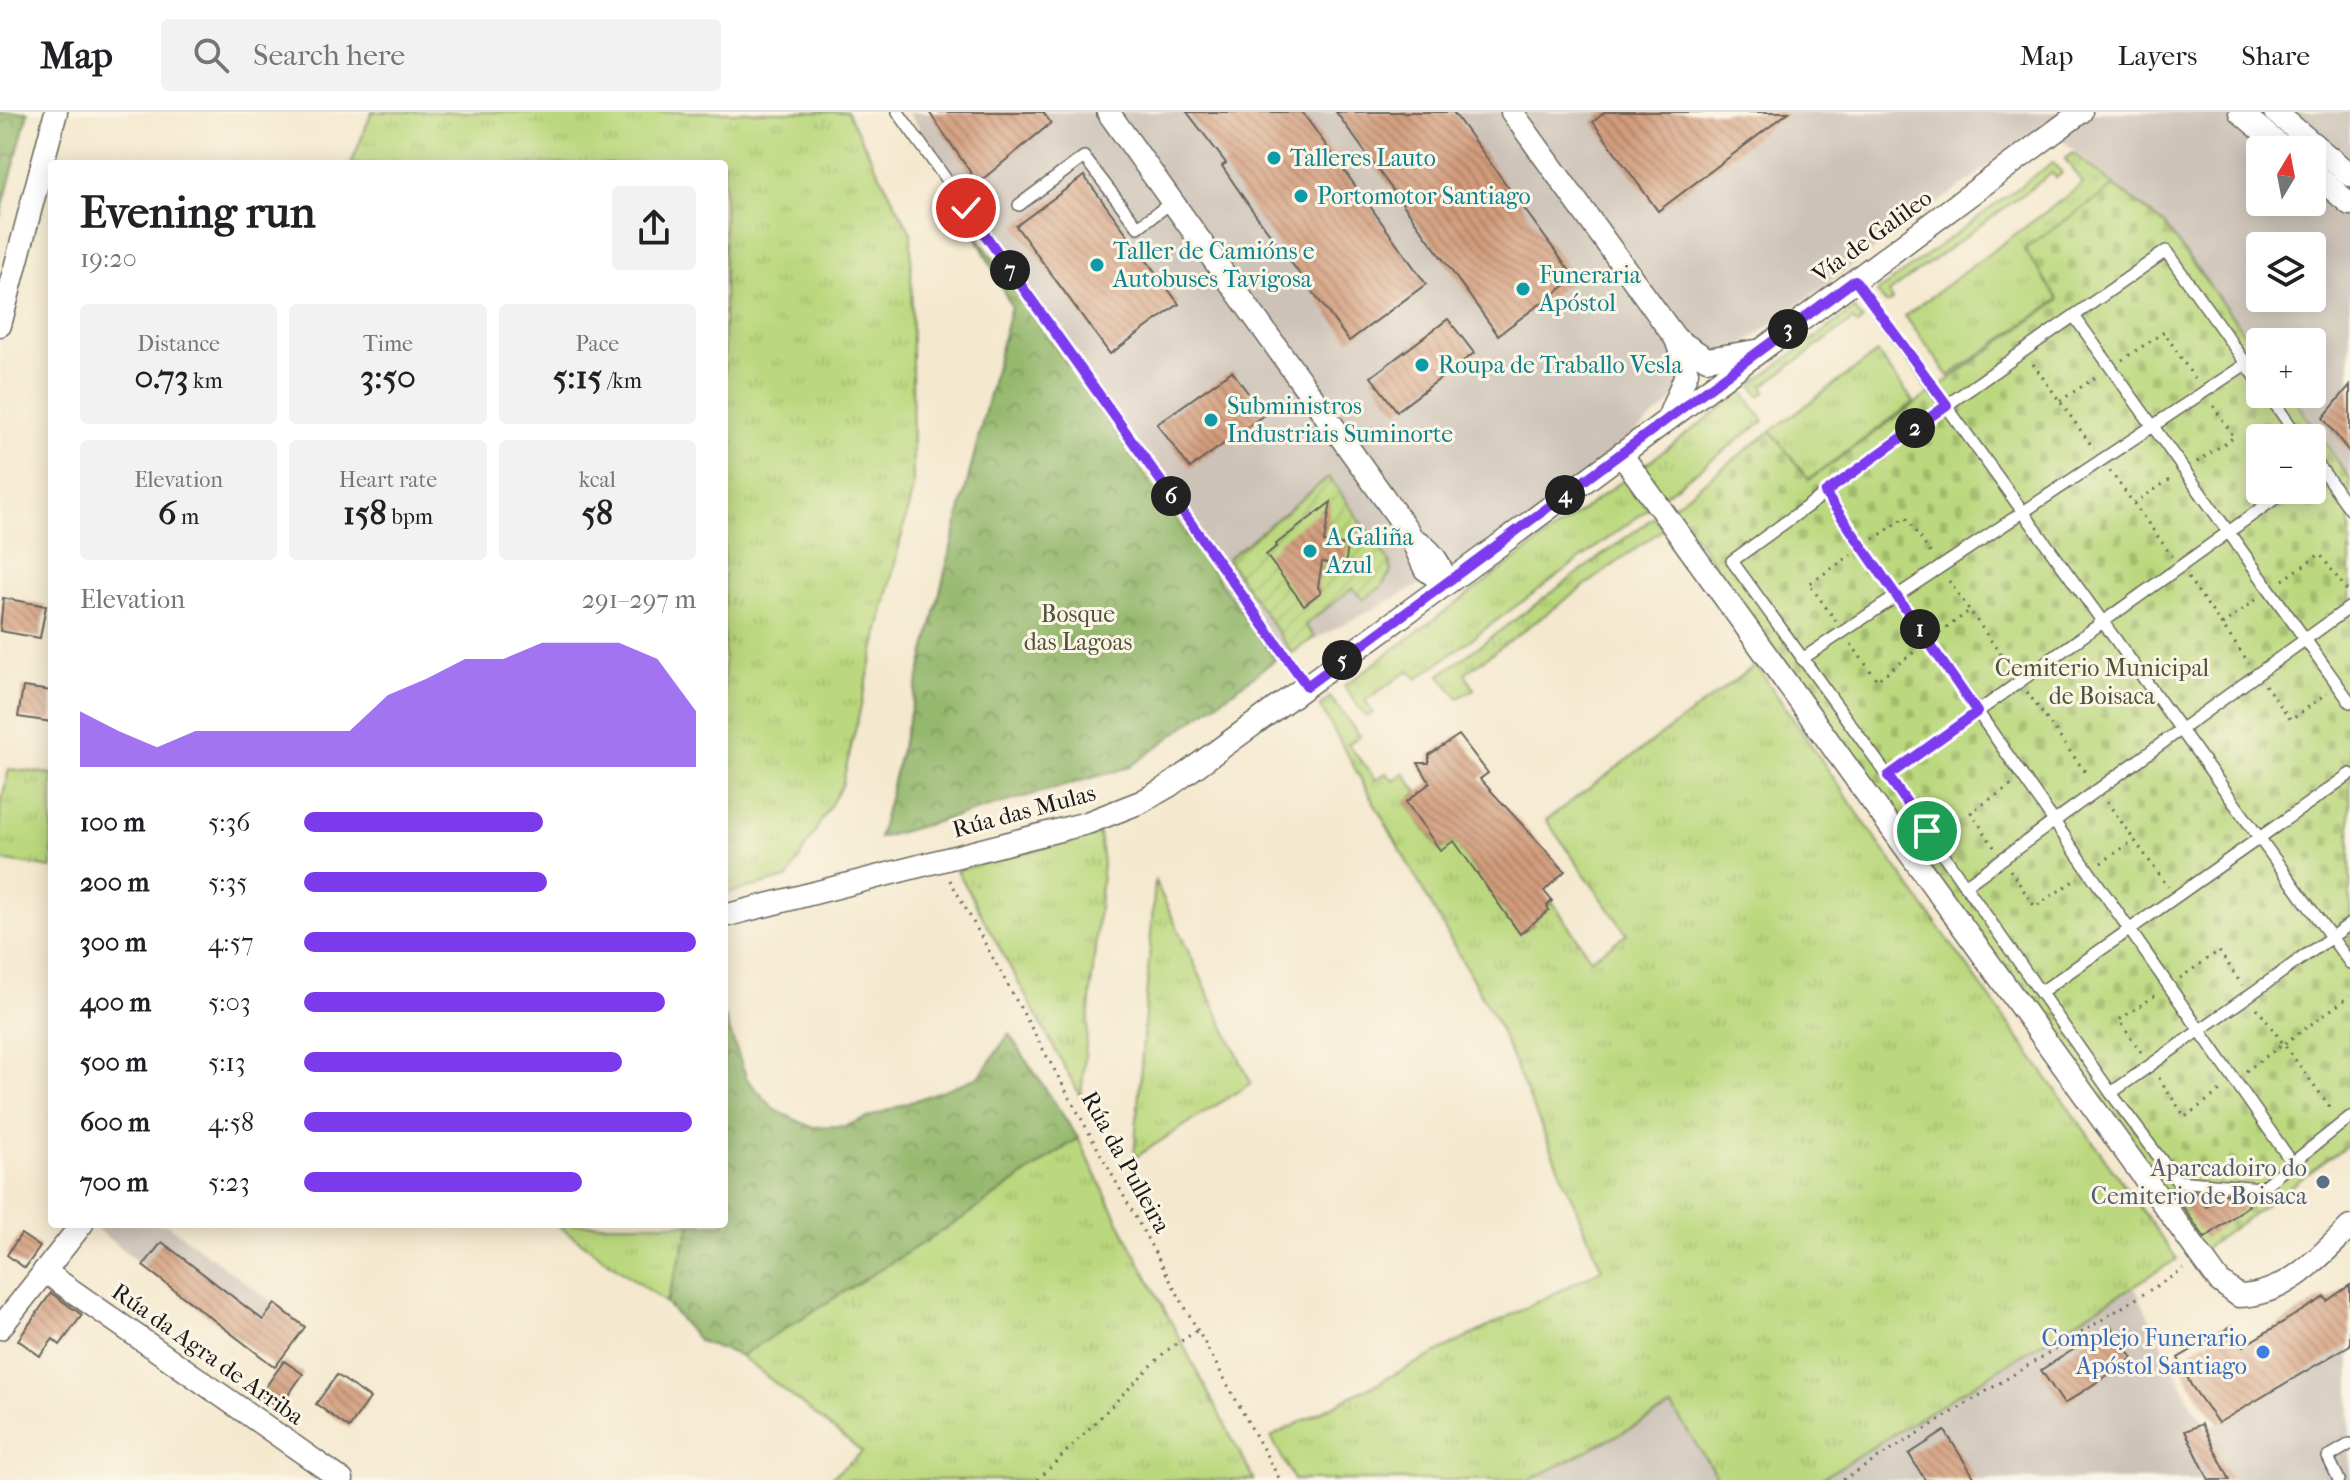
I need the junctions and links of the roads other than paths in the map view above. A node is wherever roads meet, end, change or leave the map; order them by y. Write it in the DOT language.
graph roads {
  1 [pos="56,112"];
  2 [pos="898,112"];
  3 [pos="1108,112"];
  4 [pos="1512,112"];
  5 [pos="2081,112"];
  6 [pos="2240,112"];
  7 [pos="2275,112"];
  8 [pos="2268,136"];
  9 [pos="2350,175"];
  10 [pos="2326,184"];
  11 [pos="1172,202"];
  12 [pos="2350,204"];
  13 [pos="1019,205"];
  14 [pos="1855,280"];
  15 [pos="2074,316"];
  16 [pos="0,325"];
  17 [pos="1676,339"];
  18 [pos="1759,351"];
  19 [pos="1707,359"];
  20 [pos="2246,364"];
  21 [pos="1687,372"];
  22 [pos="1726,375"];
  23 [pos="1698,396"];
  24 [pos="1947,405"];
  25 [pos="1667,418"];
  26 [pos="2153,426"];
  27 [pos="1621,454"];
  28 [pos="2326,481"];
  29 [pos="1825,493"];
  30 [pos="2268,504"];
  31 [pos="2350,509"];
  32 [pos="2024,512"];
  33 [pos="2229,532"];
  34 [pos="1412,538"];
  35 [pos="1482,557"];
  36 [pos="1445,584"];
  37 [pos="1897,596"];
  38 [pos="2350,607"];
  39 [pos="1404,613"];
  40 [pos="2103,622"];
  41 [pos="2305,639"];
  42 [pos="1802,659"];
  43 [pos="1307,686"];
  44 [pos="2350,702"];
  45 [pos="1977,712"];
  46 [pos="2181,729"];
  47 [pos="2350,774"];
  48 [pos="1888,776"];
  49 [pos="2054,822"];
  50 [pos="2259,838"];
  51 [pos="1965,886"];
  52 [pos="728,915"];
  53 [pos="2350,924"];
  54 [pos="2129,929"];
  55 [pos="2331,937"];
  56 [pos="2350,963"];
  57 [pos="2041,992"];
  58 [pos="2200,1030"];
  59 [pos="2111,1093"];
  60 [pos="2346,1120"];
  61 [pos="2293,1164"];
  62 [pos="2350,1227"];
  63 [pos="79,1228"];
  64 [pos="44,1271"];
  65 [pos="0,1328"];
  66 [pos="2350,1444"];
  67 [pos="342,1480"];
  68 [pos="2339,1480"];
  1 -- 16 [label="street"];
  2 -- 43 [label="lane"];
  3 -- 11 [label="street"];
  4 -- 17 [label="street"];
  5 -- 14 [label="street, Vía de Galileo"];
  6 -- 8 [label="street"];
  7 -- 9 [label="street"];
  10 -- 12 [label="street"];
  11 -- 13 [label="lane"];
  11 -- 34 [label="street"];
  14 -- 18 [label="street, Vía de Galileo"];
  14 -- 24 [label="lane"];
  15 -- 20 [label="lane"];
  15 -- 24 [label="lane"];
  15 -- 26 [label="lane"];
  17 -- 19 [label="street"];
  17 -- 21 [label="street"];
  18 -- 19 [label="street"];
  18 -- 22 [label="street, Vía de Galileo"];
  19 -- 21 [label="street"];
  19 -- 22 [label="street"];
  20 -- 26 [label="lane"];
  21 -- 23 [label="street"];
  21 -- 25 [label="street"];
  22 -- 23 [label="street, Vía de Galileo"];
  23 -- 25 [label="street, Vía de Galileo"];
  24 -- 29 [label="lane"];
  24 -- 32 [label="lane"];
  25 -- 27 [label="street, Vía de Galileo"];
  26 -- 32 [label="lane"];
  26 -- 33 [label="lane"];
  27 -- 35 [label="street, Vía de Galileo"];
  27 -- 62 [label="street"];
  28 -- 31 [label="lane"];
  29 -- 37 [label="lane"];
  29 -- 42 [label="lane"];
  30 -- 33 [label="lane"];
  32 -- 37 [label="lane"];
  32 -- 40 [label="lane"];
  33 -- 40 [label="lane"];
  33 -- 41 [label="lane"];
  34 -- 35 [label="street"];
  34 -- 36 [label="street"];
  34 -- 39 [label="street"];
  35 -- 36 [label="street, Vía de Galileo"];
  36 -- 39 [label="street, Vía de Galileo"];
  37 -- 42 [label="lane"];
  37 -- 45 [label="lane"];
  38 -- 41 [label="lane"];
  39 -- 43 [label="street, Vía de Galileo"];
  40 -- 45 [label="lane"];
  40 -- 46 [label="lane"];
  41 -- 44 [label="lane"];
  41 -- 46 [label="lane"];
  42 -- 48 [label="lane"];
  43 -- 52 [label="street, Rúa das Mulas"];
  45 -- 48 [label="lane"];
  45 -- 49 [label="lane"];
  46 -- 49 [label="lane"];
  46 -- 50 [label="lane"];
  47 -- 50 [label="lane"];
  48 -- 51 [label="lane"];
  49 -- 51 [label="lane"];
  49 -- 54 [label="lane"];
  50 -- 54 [label="lane"];
  50 -- 55 [label="lane"];
  51 -- 57 [label="lane"];
  53 -- 55 [label="lane"];
  54 -- 57 [label="lane"];
  54 -- 58 [label="lane"];
  55 -- 56 [label="lane"];
  55 -- 58 [label="lane"];
  57 -- 59 [label="lane"];
  58 -- 59 [label="lane"];
  58 -- 61 [label="lane"];
  59 -- 61 [label="lane"];
  60 -- 61 [label="lane"];
  63 -- 64 [label="street"];
  64 -- 65 [label="street"];
  64 -- 67 [label="street, Rúa da Agra de Arriba"];
  66 -- 68 [label="lane"];
}
